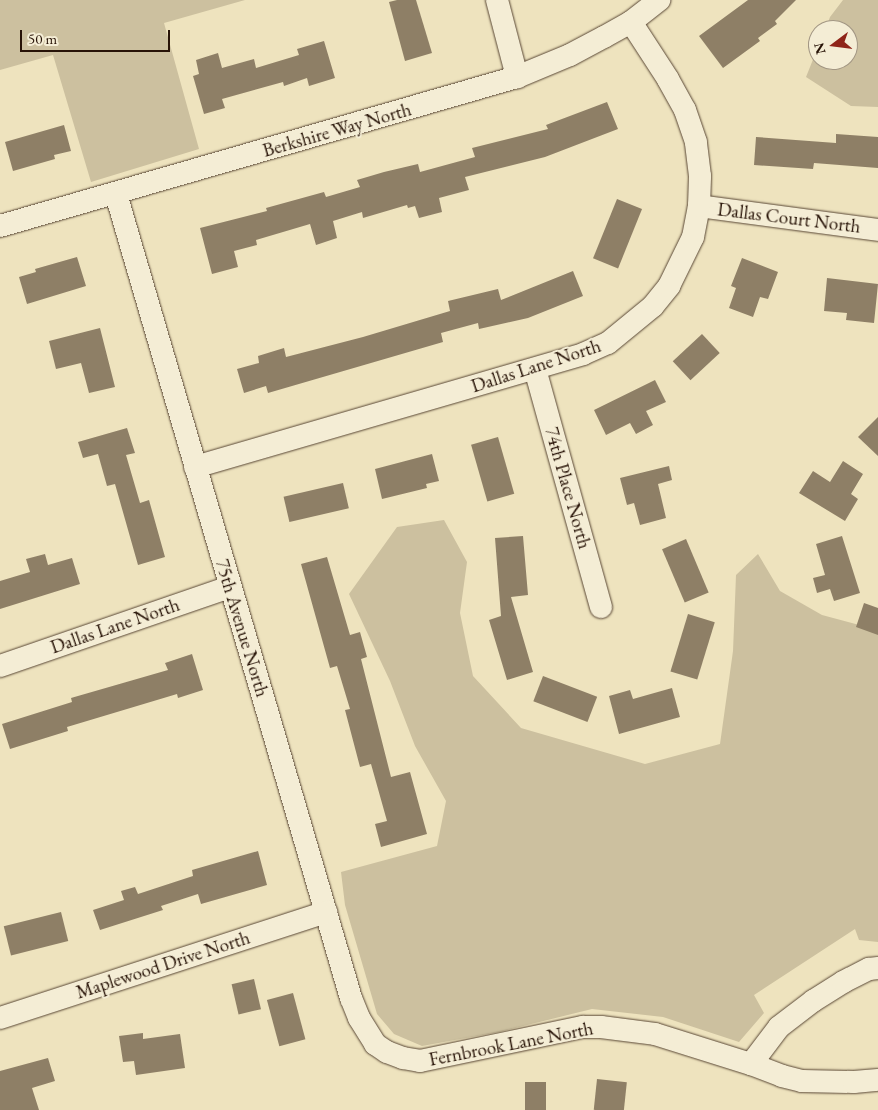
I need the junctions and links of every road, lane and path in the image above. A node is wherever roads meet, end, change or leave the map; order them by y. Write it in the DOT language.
graph roads {
  1 [pos="497,0"];
  2 [pos="659,0"];
  3 [pos="631,22"];
  4 [pos="517,77"];
  5 [pos="116,194"];
  6 [pos="699,206"];
  7 [pos="0,226"];
  8 [pos="878,230"];
  9 [pos="535,369"];
  10 [pos="194,467"];
  11 [pos="230,587"];
  12 [pos="601,607"];
  13 [pos="0,666"];
  14 [pos="326,912"];
  15 [pos="878,968"];
  16 [pos="0,1018"];
  17 [pos="387,1052"];
  18 [pos="751,1064"];
  19 [pos="878,1080"];
  1 -- 4 [label="street"];
  2 -- 3 [label="street, Berkshire Way North"];
  3 -- 4 [label="street, Berkshire Way North"];
  3 -- 6 [label="street, Dallas Lane North"];
  4 -- 5 [label="street, Berkshire Way North"];
  5 -- 7 [label="street, Berkshire Way North"];
  5 -- 10 [label="street, 75th Avenue North"];
  6 -- 8 [label="street, Dallas Court North"];
  6 -- 9 [label="street, Dallas Lane North"];
  9 -- 10 [label="street, Dallas Lane North"];
  9 -- 12 [label="street, 74th Place North"];
  10 -- 11 [label="street, 75th Avenue North"];
  11 -- 13 [label="street, Dallas Lane North"];
  11 -- 14 [label="street, 75th Avenue North"];
  14 -- 16 [label="street, Maplewood Drive North"];
  14 -- 17 [label="street, 75th Avenue North"];
  15 -- 18 [label="street"];
  17 -- 18 [label="street, Fernbrook Lane North"];
  18 -- 19 [label="street, Fernbrook Lane North"];
}
